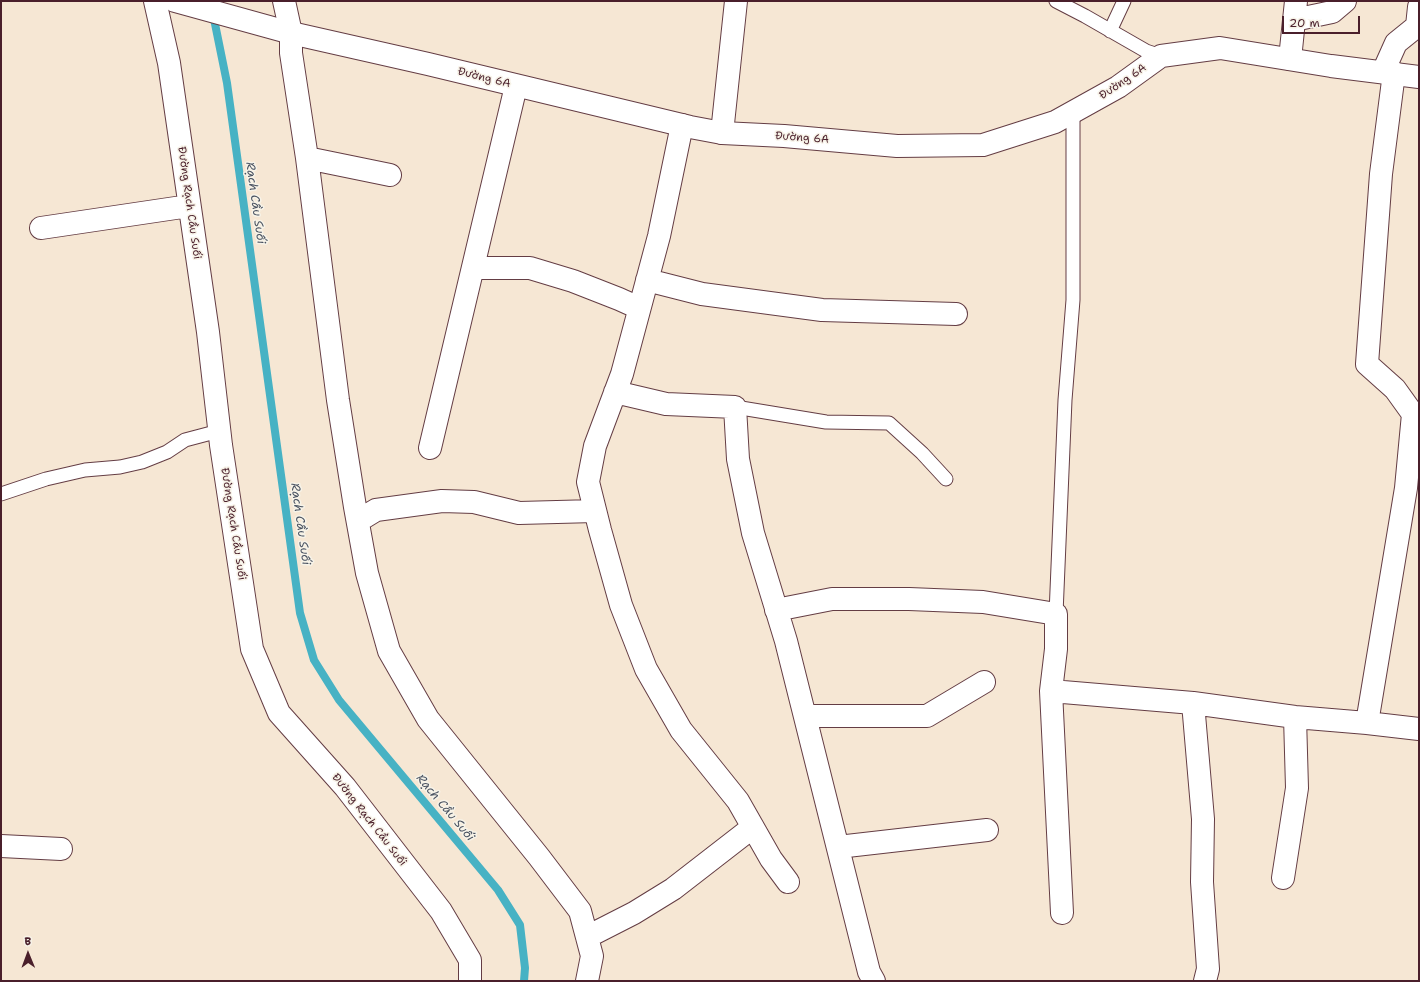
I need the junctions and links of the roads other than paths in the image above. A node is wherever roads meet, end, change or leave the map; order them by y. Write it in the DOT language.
graph roads {
  1 [pos="155,1"];
  2 [pos="175,1"];
  3 [pos="284,1"];
  4 [pos="736,1"];
  5 [pos="1056,1"];
  6 [pos="1124,1"];
  7 [pos="1345,1"];
  8 [pos="1419,7"];
  9 [pos="1295,10"];
  10 [pos="285,31"];
  11 [pos="1110,31"];
  12 [pos="1161,56"];
  13 [pos="1290,59"];
  14 [pos="1389,73"];
  15 [pos="1419,76"];
  16 [pos="516,86"];
  17 [pos="1073,112"];
  18 [pos="682,125"];
  19 [pos="722,133"];
  20 [pos="307,158"];
  21 [pos="390,175"];
  22 [pos="189,206"];
  23 [pos="41,228"];
  24 [pos="473,268"];
  25 [pos="647,280"];
  26 [pos="639,308"];
  27 [pos="956,314"];
  28 [pos="615,392"];
  29 [pos="735,407"];
  30 [pos="219,431"];
  31 [pos="430,448"];
  32 [pos="946,479"];
  33 [pos="1,494"];
  34 [pos="595,511"];
  35 [pos="358,520"];
  36 [pos="776,610"];
  37 [pos="1056,614"];
  38 [pos="984,682"];
  39 [pos="1051,691"];
  40 [pos="1193,703"];
  41 [pos="806,716"];
  42 [pos="1295,717"];
  43 [pos="1367,723"];
  44 [pos="1419,729"];
  45 [pos="752,827"];
  46 [pos="988,830"];
  47 [pos="1,846"];
  48 [pos="838,847"];
  49 [pos="61,849"];
  50 [pos="1283,878"];
  51 [pos="788,882"];
  52 [pos="1062,913"];
  53 [pos="587,937"];
  54 [pos="470,981"];
  55 [pos="586,981"];
  56 [pos="874,981"];
  57 [pos="1205,981"];
  1 -- 22 [label="street, Đường Rạch Cầu Suối"];
  2 -- 10 [label="street, Đường 6A"];
  3 -- 10 [label="street"];
  4 -- 19 [label="street"];
  5 -- 11 [label="lane"];
  6 -- 11 [label="lane"];
  7 -- 9 [label="street"];
  8 -- 14 [label="street"];
  9 -- 13 [label="street"];
  10 -- 16 [label="street, Đường 6A"];
  10 -- 20 [label="street"];
  11 -- 12 [label="lane"];
  12 -- 13 [label="street, Đường 6A"];
  12 -- 17 [label="street, Đường 6A"];
  13 -- 14 [label="street, Đường 6A"];
  14 -- 15 [label="street, Đường 6A"];
  14 -- 43 [label="street"];
  16 -- 18 [label="street, Đường 6A"];
  16 -- 24 [label="street"];
  17 -- 19 [label="street, Đường 6A"];
  17 -- 37 [label="lane"];
  18 -- 19 [label="street, Đường 6A"];
  18 -- 25 [label="street"];
  20 -- 21 [label="street"];
  20 -- 35 [label="street"];
  22 -- 23 [label="street"];
  22 -- 30 [label="street, Đường Rạch Cầu Suối"];
  24 -- 26 [label="street"];
  24 -- 31 [label="street"];
  25 -- 26 [label="street"];
  25 -- 27 [label="street"];
  26 -- 28 [label="street"];
  28 -- 29 [label="street"];
  28 -- 34 [label="street"];
  29 -- 32 [label="lane"];
  29 -- 36 [label="street"];
  30 -- 33 [label="lane"];
  30 -- 54 [label="street, Đường Rạch Cầu Suối"];
  34 -- 35 [label="street"];
  34 -- 45 [label="street"];
  35 -- 53 [label="street"];
  36 -- 37 [label="street"];
  36 -- 41 [label="street"];
  37 -- 39 [label="street"];
  38 -- 41 [label="street"];
  39 -- 40 [label="street"];
  39 -- 52 [label="street"];
  40 -- 42 [label="street"];
  40 -- 57 [label="street"];
  41 -- 48 [label="street"];
  42 -- 43 [label="street"];
  42 -- 50 [label="street"];
  43 -- 44 [label="street"];
  45 -- 51 [label="street"];
  45 -- 53 [label="street"];
  46 -- 48 [label="street"];
  47 -- 49 [label="street"];
  48 -- 56 [label="street"];
  53 -- 55 [label="street"];
}
